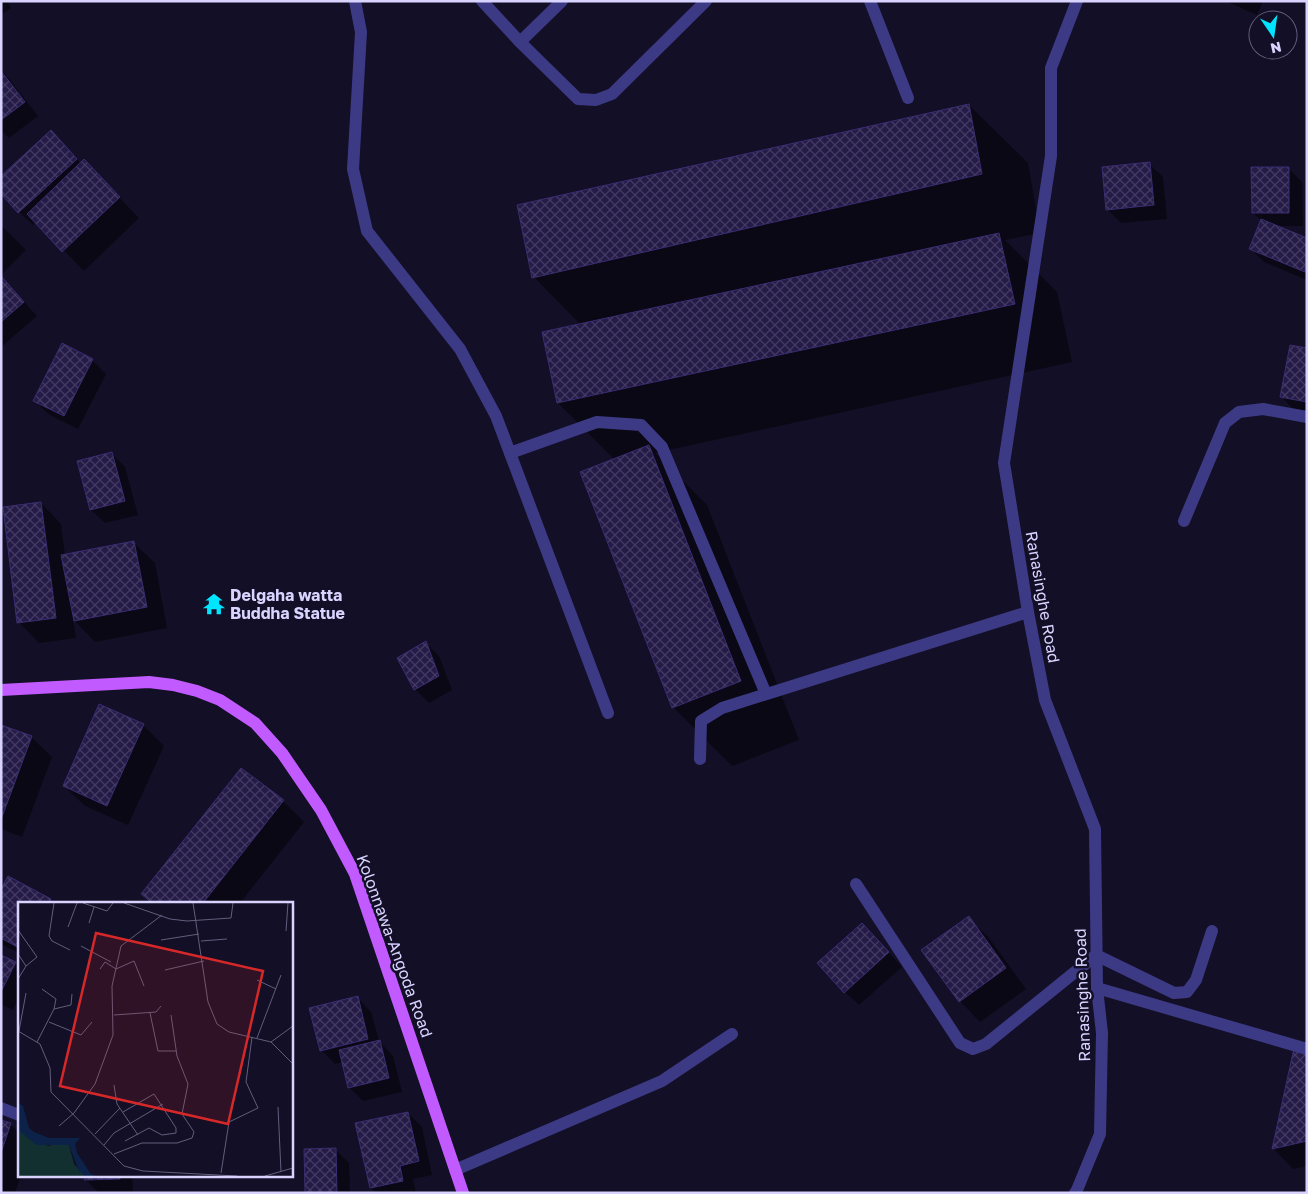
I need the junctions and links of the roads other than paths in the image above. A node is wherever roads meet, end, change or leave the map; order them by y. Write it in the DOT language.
graph roads {
  1 [pos="355,1"];
  2 [pos="482,1"];
  3 [pos="562,1"];
  4 [pos="706,1"];
  5 [pos="870,1"];
  6 [pos="1077,1"];
  7 [pos="520,42"];
  8 [pos="908,98"];
  9 [pos="1307,417"];
  10 [pos="510,453"];
  11 [pos="1184,521"];
  12 [pos="1028,612"];
  13 [pos="1,690"];
  14 [pos="766,694"];
  15 [pos="608,713"];
  16 [pos="700,759"];
  17 [pos="856,884"];
  18 [pos="1212,931"];
  19 [pos="1096,955"];
  20 [pos="1097,988"];
  21 [pos="732,1034"];
  22 [pos="1307,1049"];
  23 [pos="1,1108"];
  24 [pos="18,1115"];
  25 [pos="455,1170"];
  26 [pos="463,1193"];
  27 [pos="1075,1193"];
  1 -- 10 [label="street"];
  2 -- 7 [label="street"];
  3 -- 7 [label="street"];
  4 -- 7 [label="street"];
  5 -- 8 [label="street"];
  6 -- 12 [label="street, Ranasinghe Road"];
  9 -- 11 [label="street"];
  10 -- 14 [label="street"];
  10 -- 15 [label="street"];
  12 -- 14 [label="street"];
  12 -- 19 [label="street, Ranasinghe Road"];
  13 -- 25 [label="main road, Kolonnawa-Angoda Road"];
  14 -- 16 [label="street"];
  17 -- 19 [label="street"];
  18 -- 19 [label="street"];
  19 -- 20 [label="street, Ranasinghe Road"];
  20 -- 22 [label="street"];
  20 -- 27 [label="street, Ranasinghe Road"];
  21 -- 25 [label="street"];
  23 -- 24 [label="street"];
  25 -- 26 [label="main road, Kolonnawa-Angoda Road"];
}
